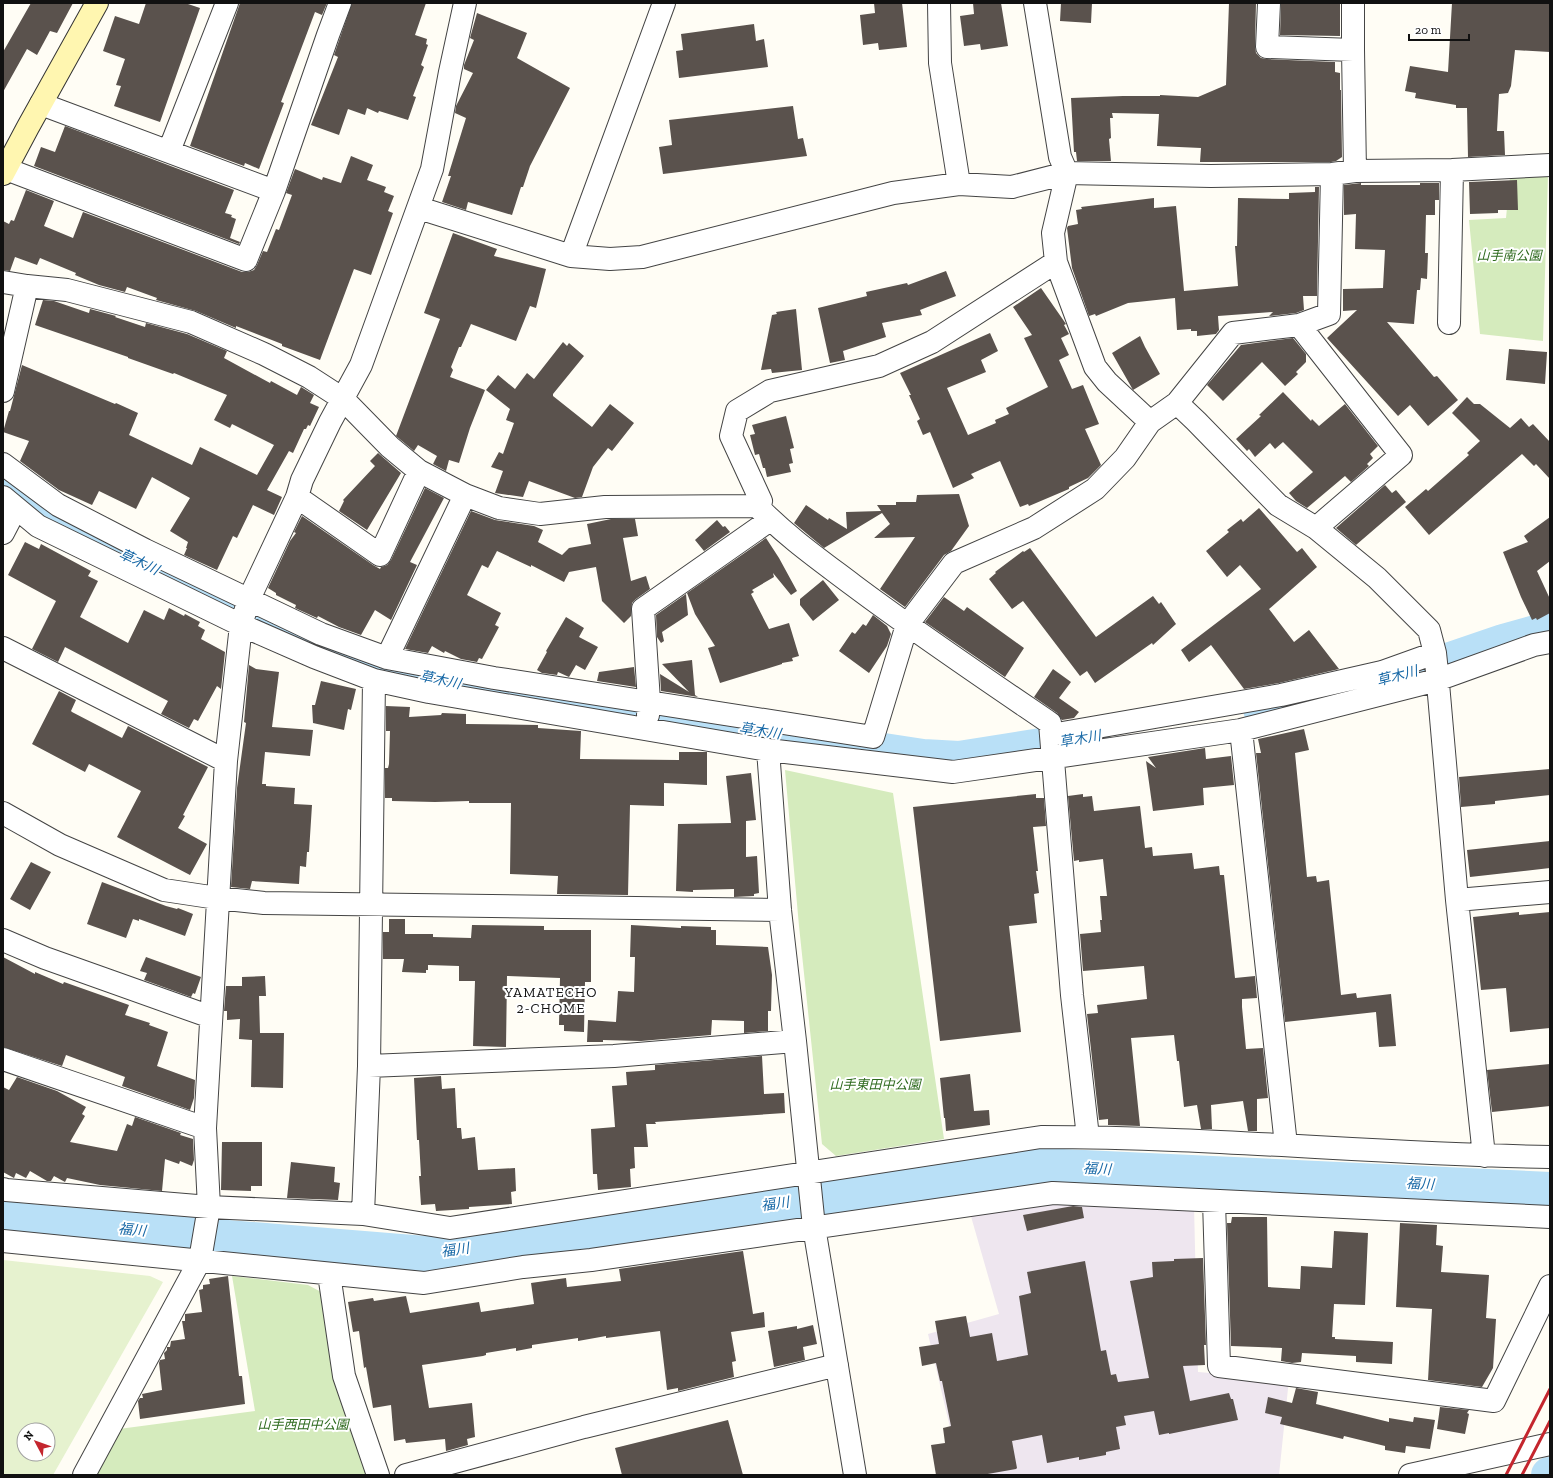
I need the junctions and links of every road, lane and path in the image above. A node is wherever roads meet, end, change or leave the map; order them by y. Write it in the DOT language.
graph roads {
  1 [pos="97,3"];
  2 [pos="227,3"];
  3 [pos="340,3"];
  4 [pos="465,3"];
  5 [pos="664,3"];
  6 [pos="939,3"];
  7 [pos="1035,3"];
  8 [pos="1269,3"];
  9 [pos="1353,3"];
  10 [pos="1353,50"];
  11 [pos="42,104"];
  12 [pos="169,151"];
  13 [pos="1550,165"];
  14 [pos="1452,170"];
  15 [pos="1355,171"];
  16 [pos="4,172"];
  17 [pos="1068,173"];
  18 [pos="1332,174"];
  19 [pos="959,184"];
  20 [pos="274,191"];
  21 [pos="419,208"];
  22 [pos="571,256"];
  23 [pos="1056,262"];
  24 [pos="3,282"];
  25 [pos="27,286"];
  26 [pos="1449,323"];
  27 [pos="1299,325"];
  28 [pos="3,391"];
  29 [pos="344,399"];
  30 [pos="1177,403"];
  31 [pos="1150,422"];
  32 [pos="3,464"];
  33 [pos="419,471"];
  34 [pos="465,495"];
  35 [pos="297,497"];
  36 [pos="10,502"];
  37 [pos="764,513"];
  38 [pos="1316,528"];
  39 [pos="3,533"];
  40 [pos="245,612"];
  41 [pos="907,625"];
  42 [pos="1550,642"];
  43 [pos="3,648"];
  44 [pos="387,658"];
  45 [pos="1436,666"];
  46 [pos="374,680"];
  47 [pos="648,715"];
  48 [pos="1241,730"];
  49 [pos="1051,746"];
  50 [pos="768,750"];
  51 [pos="870,750"];
  52 [pos="226,761"];
  53 [pos="3,813"];
  54 [pos="1550,892"];
  55 [pos="217,898"];
  56 [pos="1457,900"];
  57 [pos="370,905"];
  58 [pos="780,910"];
  59 [pos="3,940"];
  60 [pos="211,1017"];
  61 [pos="795,1041"];
  62 [pos="3,1059"];
  63 [pos="368,1066"];
  64 [pos="205,1128"];
  65 [pos="1088,1137"];
  66 [pos="1286,1145"];
  67 [pos="1484,1156"];
  68 [pos="1550,1157"];
  69 [pos="809,1178"];
  70 [pos="3,1189"];
  71 [pos="1214,1201"];
  72 [pos="208,1211"];
  73 [pos="363,1214"];
  74 [pos="1550,1217"];
  75 [pos="814,1222"];
  76 [pos="3,1241"];
  77 [pos="201,1255"];
  78 [pos="329,1274"];
  79 [pos="1550,1286"];
  80 [pos="837,1365"];
  81 [pos="1550,1444"];
  82 [pos="84,1475"];
  83 [pos="378,1475"];
  84 [pos="406,1475"];
  85 [pos="854,1475"];
  86 [pos="1410,1475"];
  1 -- 11 [label="street"];
  2 -- 12 [label="street"];
  3 -- 20 [label="street"];
  4 -- 21 [label="street"];
  5 -- 22 [label="street"];
  6 -- 19 [label="street"];
  7 -- 17 [label="street"];
  8 -- 10 [label="street"];
  9 -- 10 [label="street"];
  10 -- 15 [label="street"];
  11 -- 12 [label="street"];
  11 -- 16 [label="street"];
  12 -- 20 [label="street"];
  13 -- 14 [label="street"];
  14 -- 15 [label="street"];
  14 -- 26 [label="street"];
  15 -- 18 [label="street"];
  16 -- 20 [label="street"];
  17 -- 18 [label="street"];
  17 -- 19 [label="street"];
  17 -- 23 [label="street"];
  18 -- 27 [label="street"];
  19 -- 22 [label="street"];
  21 -- 22 [label="street"];
  21 -- 29 [label="street"];
  23 -- 31 [label="street"];
  23 -- 37 [label="street"];
  24 -- 25 [label="street"];
  25 -- 28 [label="street"];
  25 -- 29 [label="street"];
  27 -- 30 [label="street"];
  27 -- 38 [label="street"];
  29 -- 33 [label="street"];
  29 -- 35 [label="street"];
  30 -- 31 [label="street"];
  30 -- 38 [label="street"];
  31 -- 41 [label="street"];
  32 -- 40 [label="street"];
  33 -- 34 [label="street"];
  33 -- 35 [label="street"];
  34 -- 37 [label="street"];
  34 -- 44 [label="street"];
  35 -- 40 [label="street"];
  36 -- 39 [label="street"];
  36 -- 40 [label="street"];
  37 -- 41 [label="street"];
  37 -- 47 [label="street"];
  38 -- 45 [label="street"];
  40 -- 44 [label="street"];
  40 -- 46 [label="street"];
  40 -- 52 [label="street"];
  41 -- 49 [label="street"];
  41 -- 51 [label="street"];
  42 -- 45 [label="street"];
  43 -- 52 [label="street"];
  44 -- 47 [label="street"];
  45 -- 48 [label="street"];
  45 -- 49 [label="street"];
  45 -- 56 [label="street"];
  46 -- 47 [label="street"];
  46 -- 57 [label="street"];
  47 -- 50 [label="street"];
  47 -- 51 [label="street"];
  48 -- 49 [label="street"];
  48 -- 66 [label="street"];
  49 -- 51 [label="street"];
  49 -- 65 [label="street"];
  50 -- 51 [label="street"];
  50 -- 58 [label="street"];
  52 -- 55 [label="street"];
  53 -- 55 [label="street"];
  54 -- 56 [label="street"];
  55 -- 57 [label="street"];
  55 -- 60 [label="street"];
  56 -- 67 [label="street"];
  57 -- 58 [label="street"];
  57 -- 63 [label="street"];
  58 -- 61 [label="street"];
  59 -- 60 [label="street"];
  60 -- 64 [label="street"];
  61 -- 63 [label="street"];
  61 -- 69 [label="street"];
  62 -- 64 [label="street"];
  63 -- 73 [label="street"];
  64 -- 72 [label="street"];
  65 -- 66 [label="street"];
  65 -- 69 [label="street"];
  66 -- 67 [label="street"];
  67 -- 68 [label="street"];
  69 -- 73 [label="street"];
  69 -- 75 [label="street"];
  70 -- 72 [label="street"];
  71 -- 74 [label="street"];
  71 -- 75 [label="street"];
  71 -- 79 [label="street"];
  72 -- 73 [label="street"];
  72 -- 77 [label="street"];
  75 -- 78 [label="street"];
  75 -- 80 [label="street"];
  76 -- 77 [label="street"];
  77 -- 78 [label="street"];
  77 -- 82 [label="street"];
  78 -- 83 [label="street"];
  80 -- 84 [label="street"];
  80 -- 85 [label="street"];
  81 -- 86 [label="street"];
}
